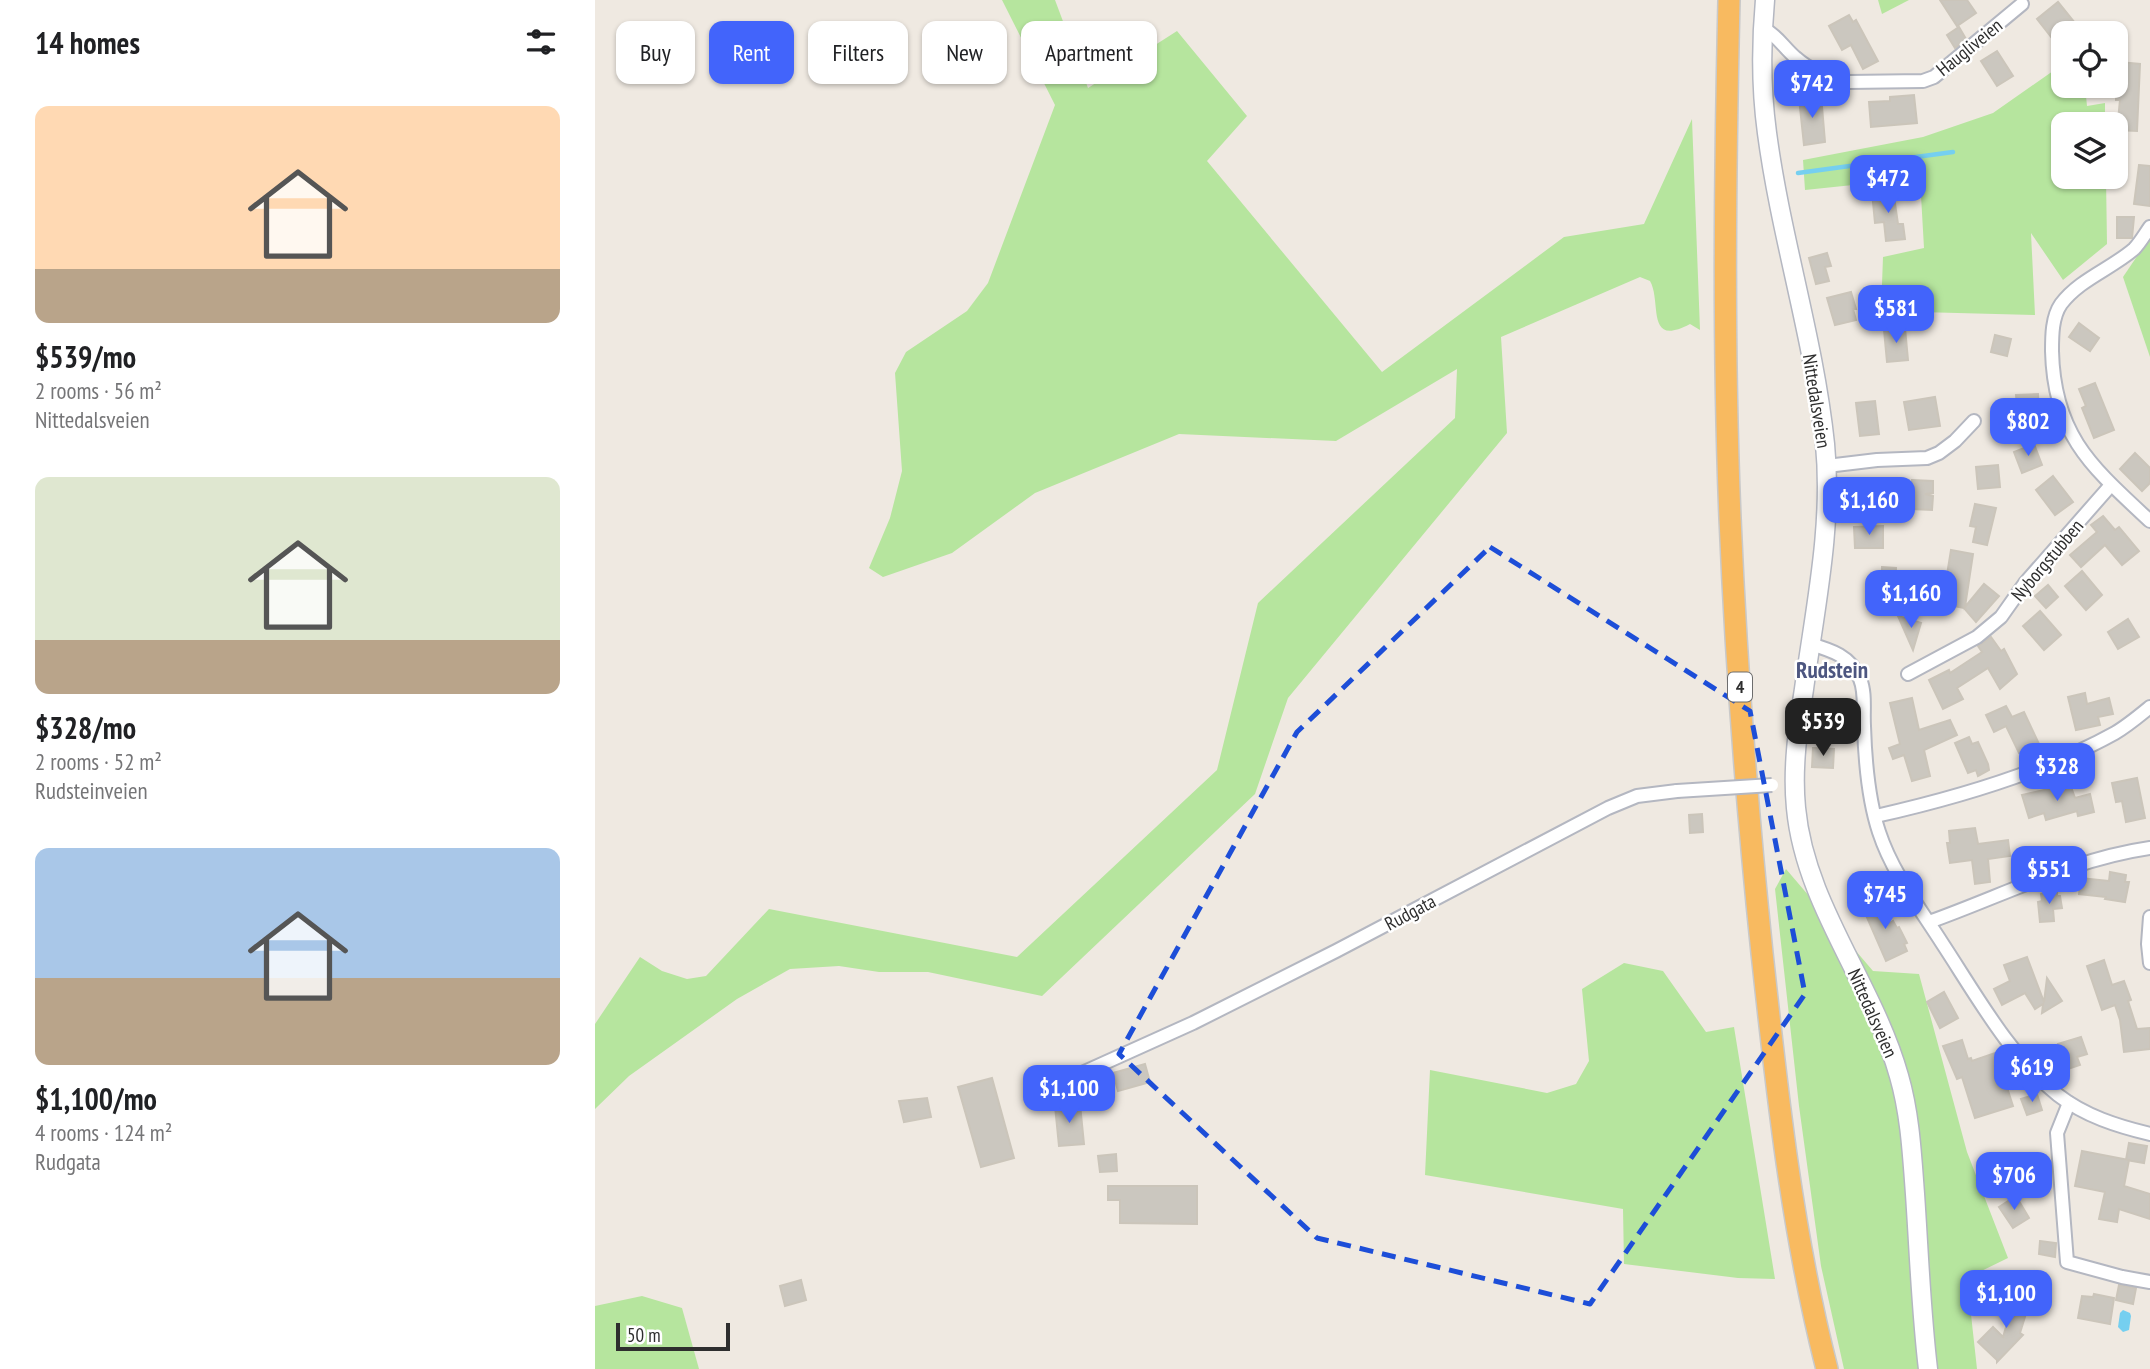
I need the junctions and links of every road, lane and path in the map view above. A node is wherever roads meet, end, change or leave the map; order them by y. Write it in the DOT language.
graph roads {
  1 [pos="1715,0"];
  2 [pos="1729,0"];
  3 [pos="1765,0"];
  4 [pos="2022,4"];
  5 [pos="1763,28"];
  6 [pos="2150,227"];
  7 [pos="1974,421"];
  8 [pos="1827,467"];
  9 [pos="2111,485"];
  10 [pos="2150,521"];
  11 [pos="1810,644"];
  12 [pos="1908,674"];
  13 [pos="2150,707"];
  14 [pos="1794,785"];
  15 [pos="1876,817"];
  16 [pos="2150,848"];
  17 [pos="2150,917"];
  18 [pos="1929,922"];
  19 [pos="2150,963"];
  20 [pos="1040,1092"];
  21 [pos="2069,1103"];
  22 [pos="2150,1134"];
  23 [pos="2150,1282"];
  24 [pos="1813,1369"];
  25 [pos="1826,1369"];
  26 [pos="1928,1369"];
  1 -- 24 [label="highway, 4"];
  2 -- 25 [label="highway, 4"];
  3 -- 5 [label="main road, Nittedalsveien"];
  4 -- 5 [label="street, Haugliveien"];
  5 -- 8 [label="main road, Nittedalsveien"];
  6 -- 9 [label="street"];
  7 -- 8 [label="street"];
  8 -- 11 [label="main road, Nittedalsveien"];
  9 -- 10 [label="street"];
  9 -- 12 [label="street, Nyborgstubben"];
  11 -- 14 [label="main road, Nittedalsveien"];
  11 -- 15 [label="street"];
  13 -- 15 [label="street"];
  14 -- 20 [label="street, Rudgata, bridge"];
  14 -- 26 [label="main road, Nittedalsveien"];
  15 -- 18 [label="street"];
  16 -- 18 [label="street"];
  17 -- 19 [label="street"];
  18 -- 21 [label="street"];
  21 -- 22 [label="street"];
  21 -- 23 [label="street"];
}
